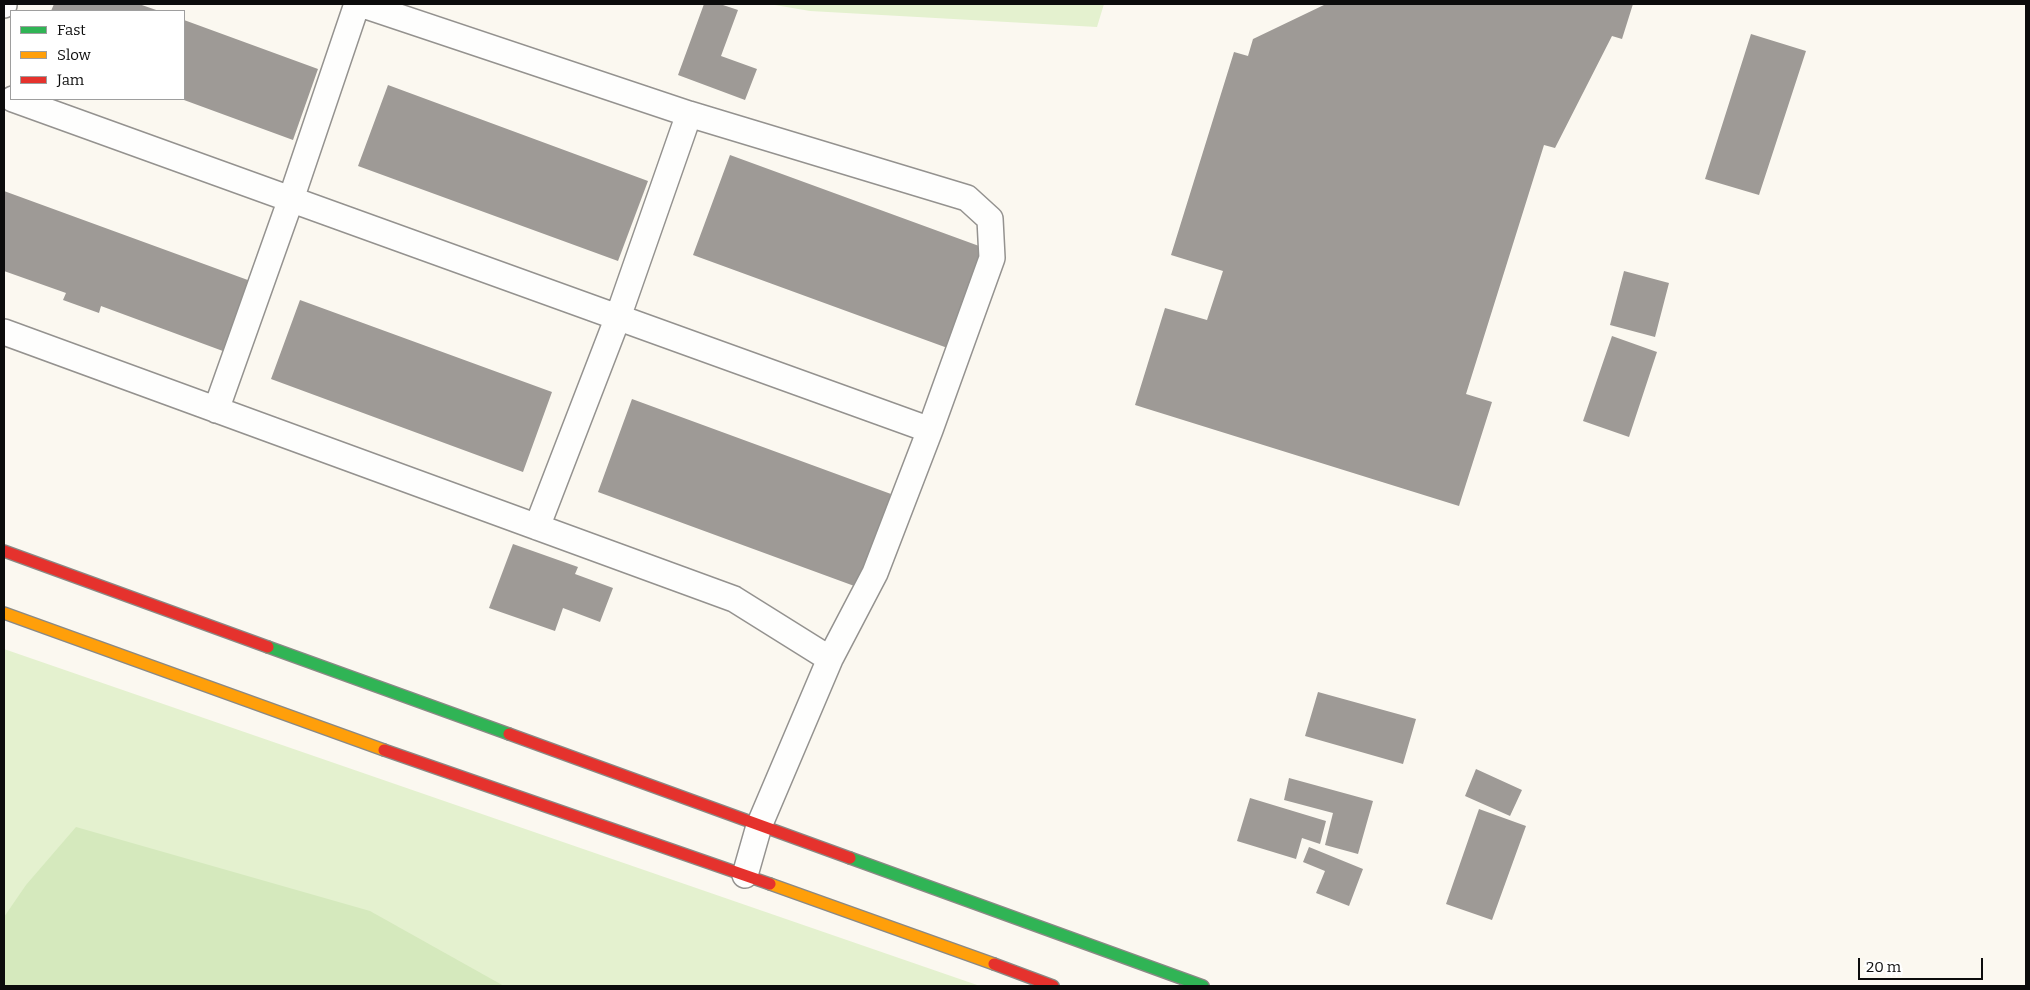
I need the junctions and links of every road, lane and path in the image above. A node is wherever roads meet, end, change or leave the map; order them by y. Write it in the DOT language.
graph roads {
  1 [pos="359,4"];
  2 [pos="18,100"];
  3 [pos="689,114"];
  4 [pos="291,199"];
  5 [pos="618,317"];
  6 [pos="4,332"];
  7 [pos="216,410"];
  8 [pos="930,430"];
  9 [pos="537,527"];
  10 [pos="4,551"];
  11 [pos="4,614"];
  12 [pos="830,659"];
  13 [pos="759,826"];
  14 [pos="745,875"];
  15 [pos="1053,986"];
  16 [pos="1203,986"];
  1 -- 3 [label="lane"];
  1 -- 4 [label="lane"];
  2 -- 4 [label="lane"];
  3 -- 5 [label="lane"];
  3 -- 8 [label="lane"];
  4 -- 5 [label="lane"];
  4 -- 7 [label="lane"];
  5 -- 8 [label="lane"];
  5 -- 9 [label="lane"];
  6 -- 7 [label="lane"];
  7 -- 9 [label="lane"];
  8 -- 12 [label="lane"];
  9 -- 12 [label="lane"];
  10 -- 13 [label="main road"];
  11 -- 14 [label="main road"];
  12 -- 13 [label="lane"];
  13 -- 14 [label="lane"];
  13 -- 16 [label="main road"];
  14 -- 15 [label="main road"];
}
